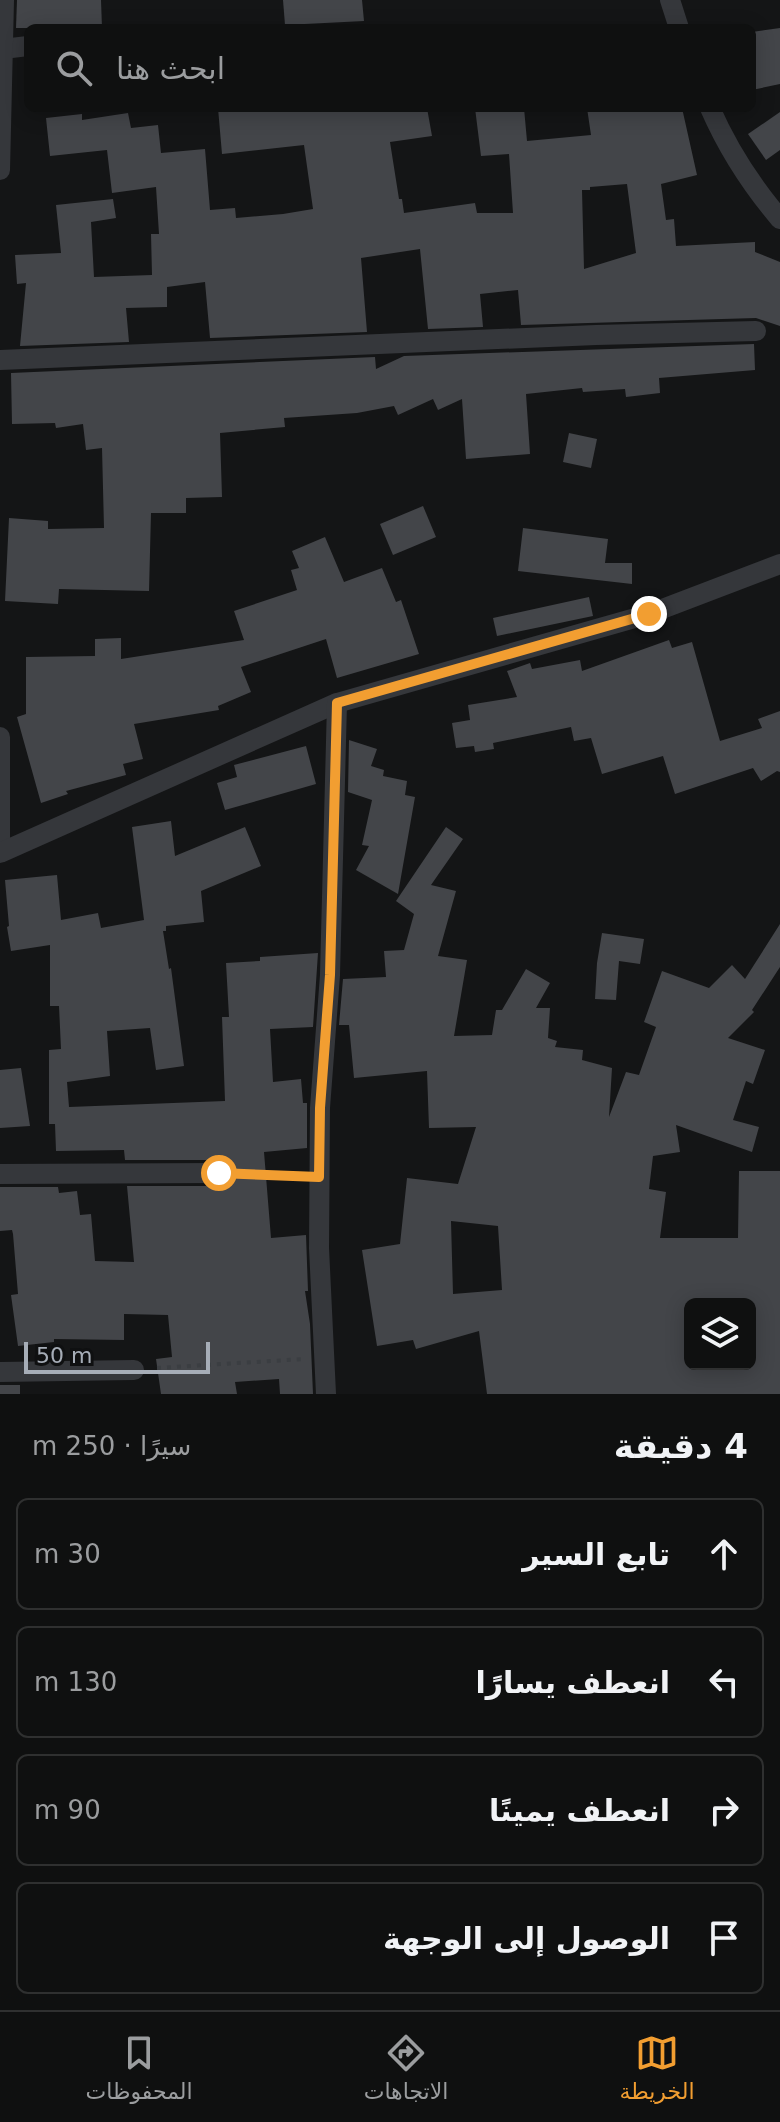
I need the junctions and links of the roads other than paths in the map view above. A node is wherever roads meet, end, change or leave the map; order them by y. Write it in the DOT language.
graph roads {
  1 [pos="4,0"];
  2 [pos="670,0"];
  3 [pos="2,22"];
  4 [pos="678,24"];
  5 [pos="24,46"];
  6 [pos="3,49"];
  7 [pos="712,112"];
  8 [pos="0,158"];
  9 [pos="0,170"];
  10 [pos="780,219"];
  11 [pos="756,331"];
  12 [pos="0,360"];
  13 [pos="780,564"];
  14 [pos="337,703"];
  15 [pos="0,737"];
  16 [pos="0,756"];
  17 [pos="1,828"];
  18 [pos="1,852"];
  19 [pos="219,1173"];
  20 [pos="0,1174"];
  21 [pos="134,1370"];
  22 [pos="0,1372"];
  23 [pos="326,1394"];
  1 -- 3 [label="street"];
  2 -- 4 [label="street"];
  3 -- 6 [label="street"];
  5 -- 6 [label="street"];
  6 -- 8 [label="street"];
  7 -- 10 [label="street"];
  8 -- 9 [label="street"];
  11 -- 12 [label="street"];
  13 -- 14 [label="street"];
  14 -- 18 [label="street"];
  14 -- 23 [label="street"];
  15 -- 16 [label="street"];
  16 -- 17 [label="street"];
  17 -- 18 [label="street"];
  19 -- 20 [label="street"];
  21 -- 22 [label="street"];
}
